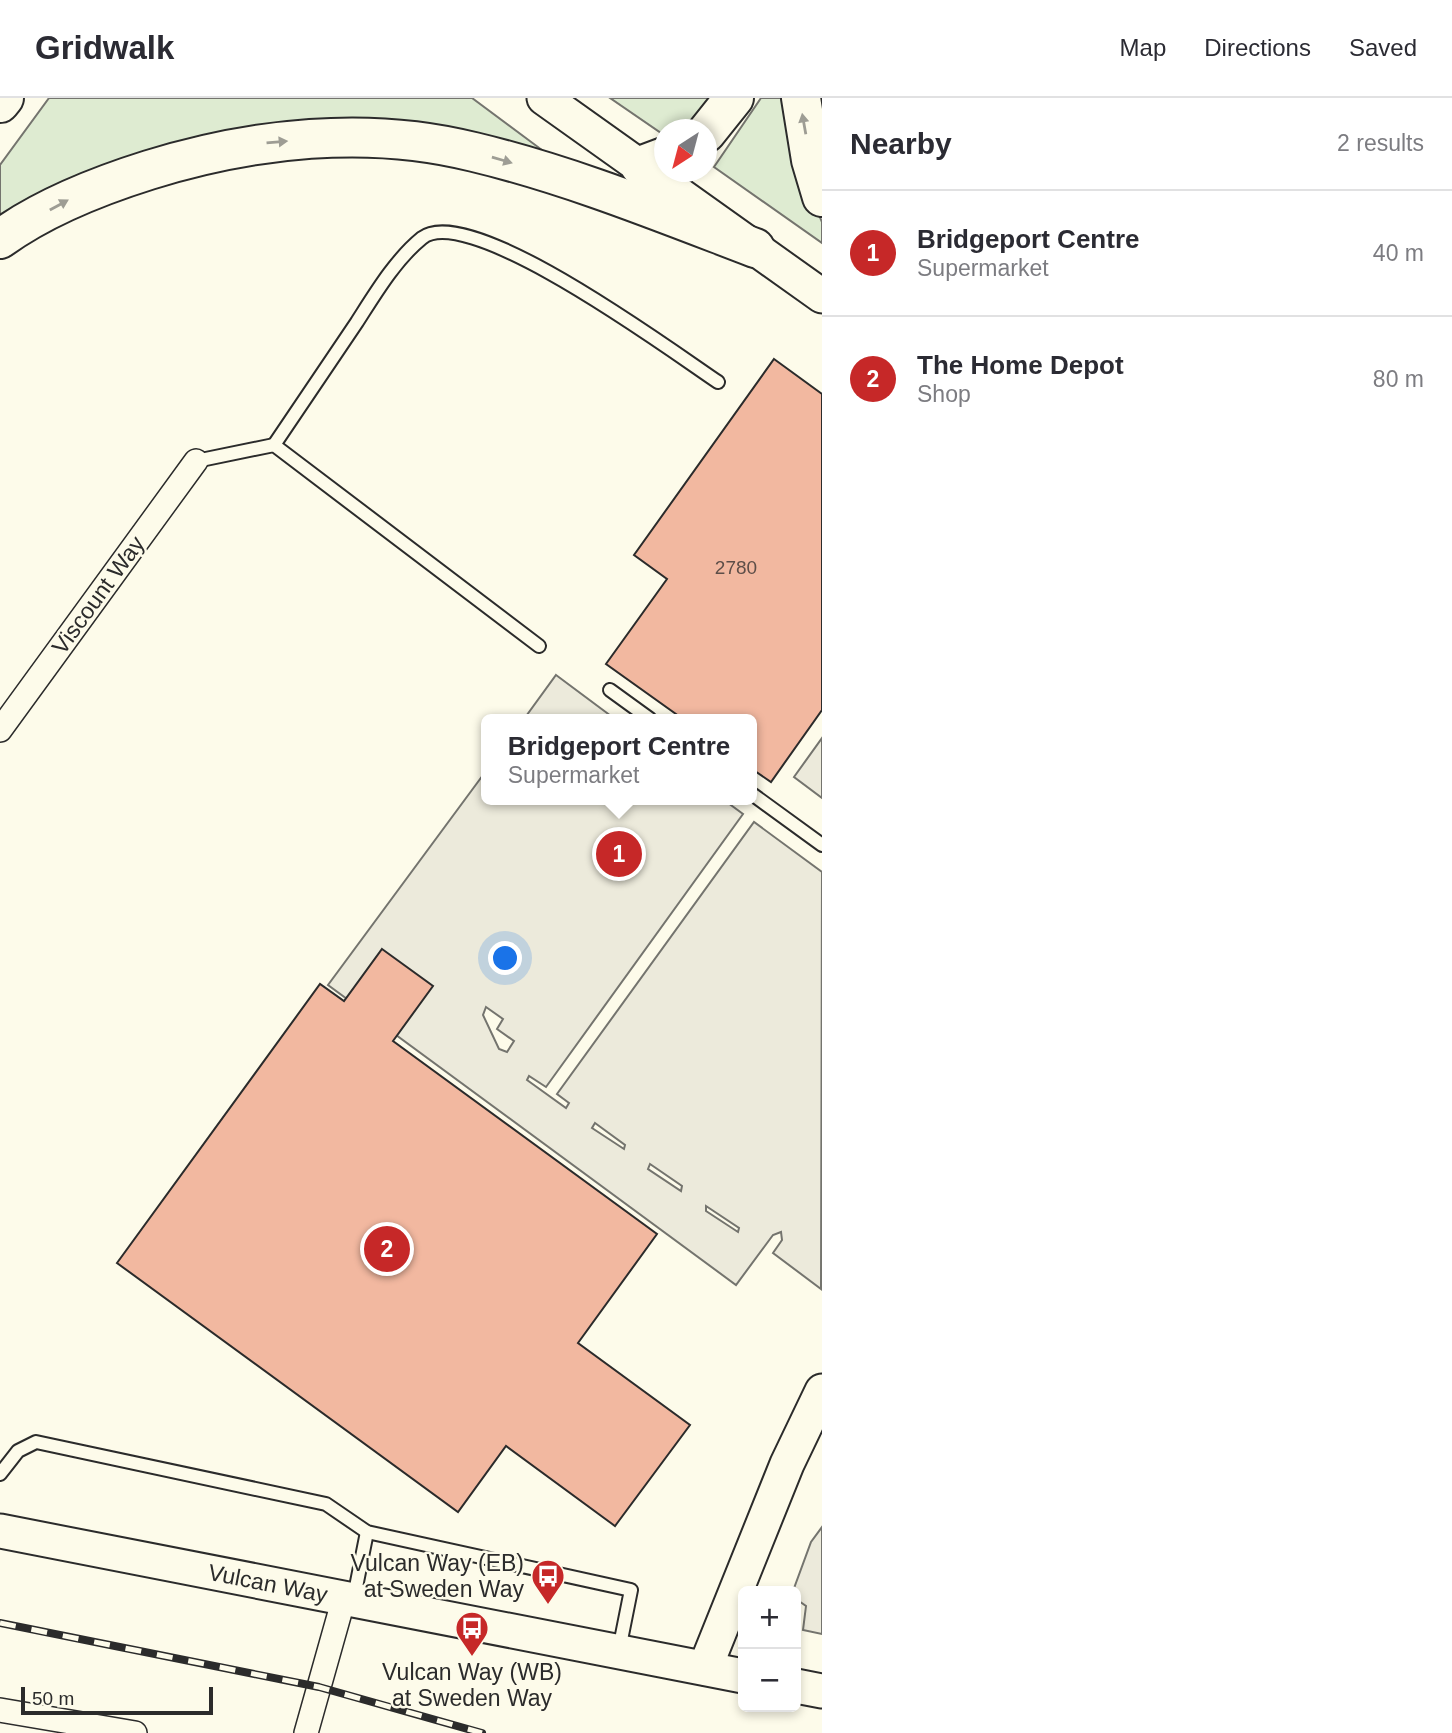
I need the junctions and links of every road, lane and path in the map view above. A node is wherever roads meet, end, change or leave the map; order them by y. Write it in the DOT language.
graph roads {
  1 [pos="4,98"];
  2 [pos="544,98"];
  3 [pos="734,98"];
  4 [pos="801,98"];
  5 [pos="0,103"];
  6 [pos="717,119"];
  7 [pos="652,162"];
  8 [pos="822,197"];
  9 [pos="0,239"];
  10 [pos="755,248"];
  11 [pos="822,296"];
  12 [pos="718,382"];
  13 [pos="274,445"];
  14 [pos="196,461"];
  15 [pos="539,646"];
  16 [pos="610,690"];
  17 [pos="643,714"];
  18 [pos="0,730"];
  19 [pos="757,798"];
  20 [pos="822,845"];
  21 [pos="822,1391"];
  22 [pos="0,1474"];
  23 [pos="0,1531"];
  24 [pos="367,1532"];
  25 [pos="349,1599"];
  26 [pos="618,1651"];
  27 [pos="705,1668"];
  28 [pos="738,1675"];
  29 [pos="801,1687"];
  30 [pos="822,1691"];
  31 [pos="0,1710"];
  32 [pos="81,1728"];
  33 [pos="135,1733"];
  34 [pos="306,1733"];
  1 -- 5 [label="highway"];
  2 -- 7 [label="street"];
  3 -- 6 [label="highway"];
  8 -- 4 [label="highway, one-way"];
  7 -- 10 [label="street"];
  9 -- 10 [label="highway, one-way"];
  10 -- 11 [label="street"];
  12 -- 13 [label="lane"];
  13 -- 14 [label="lane"];
  13 -- 15 [label="lane"];
  14 -- 18 [label="street, Viscount Way"];
  16 -- 17 [label="lane"];
  19 -- 20 [label="lane"];
  21 -- 27 [label="street"];
  22 -- 24 [label="lane"];
  23 -- 25 [label="street, Vulcan Way"];
  24 -- 25 [label="lane"];
  24 -- 26 [label="lane"];
  25 -- 26 [label="street, Vulcan Way"];
  25 -- 34 [label="street"];
  26 -- 27 [label="street, Vulcan Way"];
  27 -- 28 [label="street, Vulcan Way"];
  29 -- 30 [label="street"];
  31 -- 32 [label="street"];
  32 -- 33 [label="street"];
}
